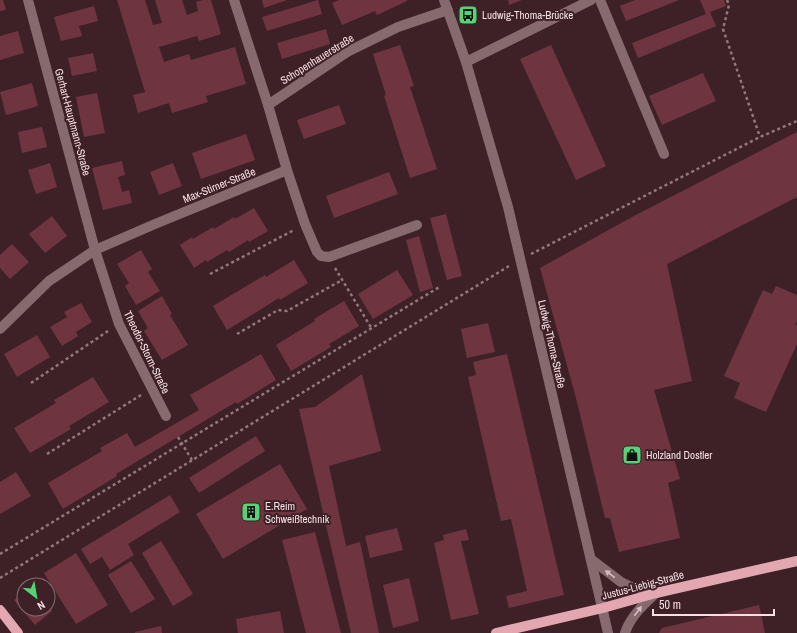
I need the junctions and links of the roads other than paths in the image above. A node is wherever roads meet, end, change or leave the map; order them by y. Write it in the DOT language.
graph roads {
  1 [pos="28,0"];
  2 [pos="234,0"];
  3 [pos="444,0"];
  4 [pos="591,0"];
  5 [pos="600,0"];
  6 [pos="448,10"];
  7 [pos="466,62"];
  8 [pos="268,105"];
  9 [pos="664,154"];
  10 [pos="287,170"];
  11 [pos="417,226"];
  12 [pos="95,250"];
  13 [pos="0,328"];
  14 [pos="166,416"];
  15 [pos="592,560"];
  16 [pos="797,561"];
  17 [pos="656,593"];
  18 [pos="603,608"];
  19 [pos="0,610"];
  20 [pos="18,633"];
  21 [pos="496,633"];
  22 [pos="608,633"];
  23 [pos="625,633"];
  1 -- 12 [label="street, Gerhart-Hauptmann-Straße"];
  2 -- 8 [label="street"];
  3 -- 6 [label="street, Ludwig-Thoma-Straße"];
  4 -- 7 [label="street"];
  5 -- 9 [label="street"];
  6 -- 7 [label="street, Ludwig-Thoma-Straße"];
  6 -- 8 [label="street, Schopenhauerstraße"];
  7 -- 15 [label="street, Ludwig-Thoma-Straße"];
  8 -- 10 [label="street"];
  10 -- 11 [label="street"];
  10 -- 12 [label="street, Max-Stirner-Straße"];
  12 -- 13 [label="street, Max-Stirner-Straße"];
  12 -- 14 [label="street, Theodor-Storm-Straße"];
  17 -- 15 [label="street, one-way"];
  15 -- 18 [label="street, Ludwig-Thoma-Straße"];
  16 -- 17 [label="main road, Justus-Liebig-Straße"];
  17 -- 18 [label="main road, Justus-Liebig-Straße"];
  23 -- 17 [label="street, one-way"];
  18 -- 21 [label="main road, Justus-Liebig-Straße"];
  18 -- 22 [label="street, Ludwig-Thoma-Straße"];
  19 -- 20 [label="main road"];
}
